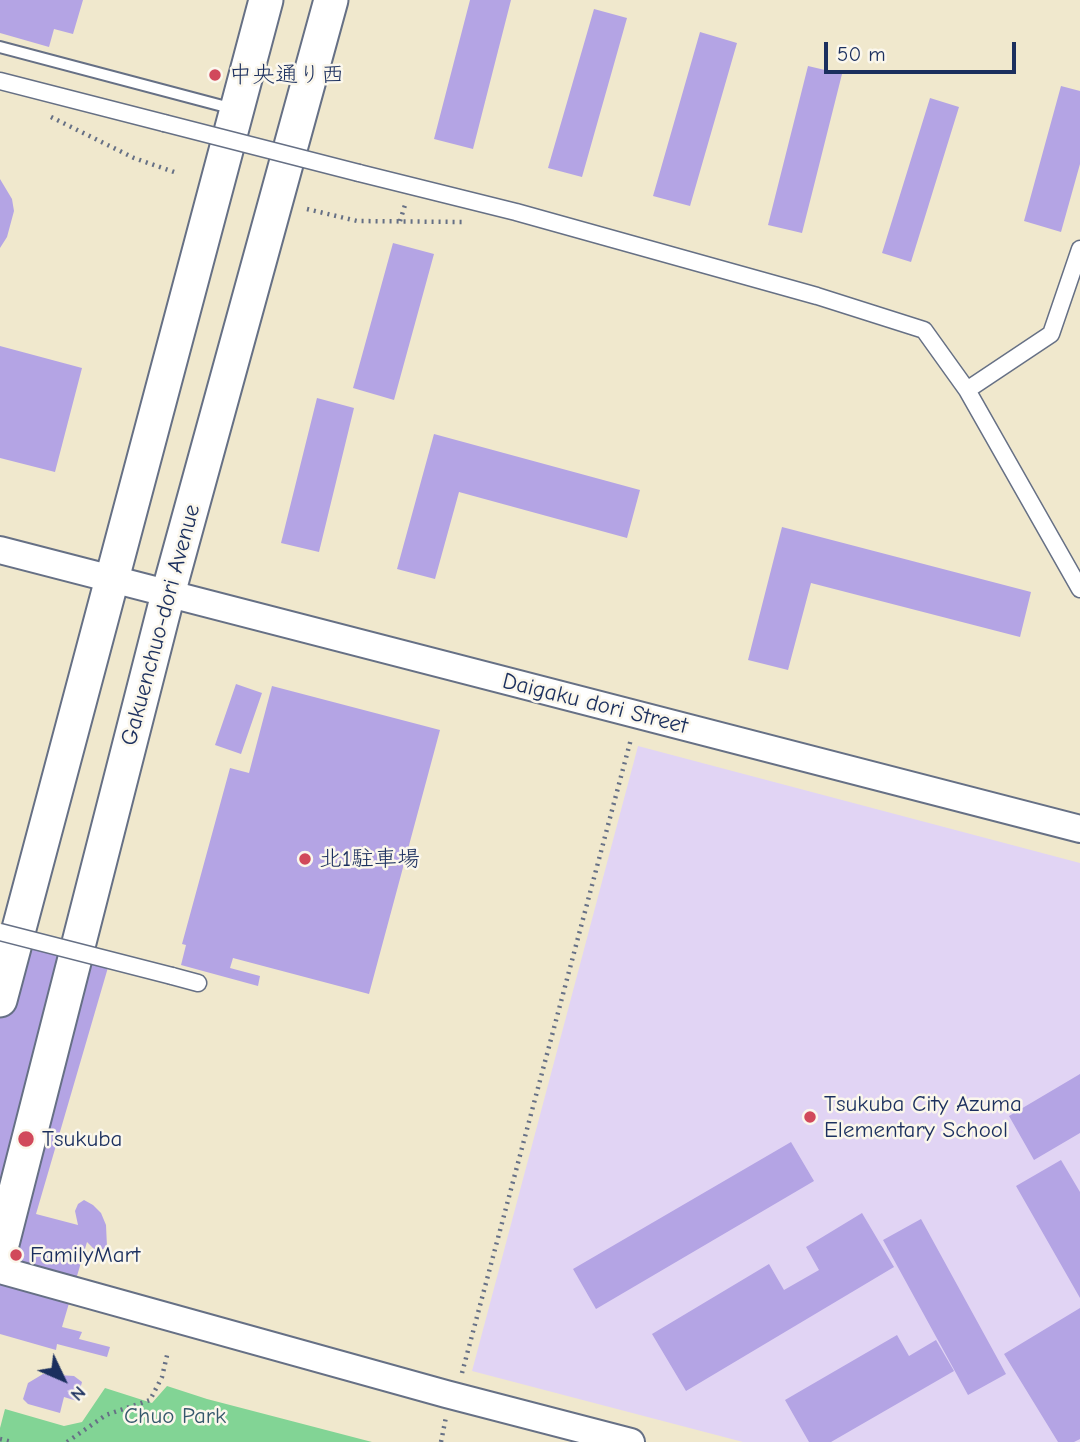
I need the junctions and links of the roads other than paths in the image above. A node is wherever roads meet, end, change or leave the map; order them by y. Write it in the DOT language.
graph roads {
  1 [pos="266,0"];
  2 [pos="331,0"];
  3 [pos="0,47"];
  4 [pos="0,81"];
  5 [pos="237,110"];
  6 [pos="1080,249"];
  7 [pos="967,390"];
  8 [pos="0,550"];
  9 [pos="110,579"];
  10 [pos="1080,589"];
  11 [pos="168,594"];
  12 [pos="1080,830"];
  13 [pos="0,932"];
  14 [pos="198,983"];
  15 [pos="0,1000"];
  16 [pos="0,1252"];
  17 [pos="0,1270"];
  18 [pos="631,1442"];
  1 -- 5 [label="main road"];
  2 -- 11 [label="main road, Gakuenchuo-dori Avenue"];
  3 -- 5 [label="lane"];
  4 -- 7 [label="street, bridge"];
  5 -- 9 [label="main road"];
  6 -- 7 [label="street"];
  7 -- 10 [label="street"];
  8 -- 9 [label="street, Daigaku dori Street"];
  9 -- 11 [label="street, Daigaku dori Street"];
  9 -- 15 [label="main road"];
  11 -- 12 [label="street, Daigaku dori Street"];
  11 -- 16 [label="main road, Gakuenchuo-dori Avenue"];
  13 -- 14 [label="street, bridge"];
  17 -- 18 [label="street"];
}
